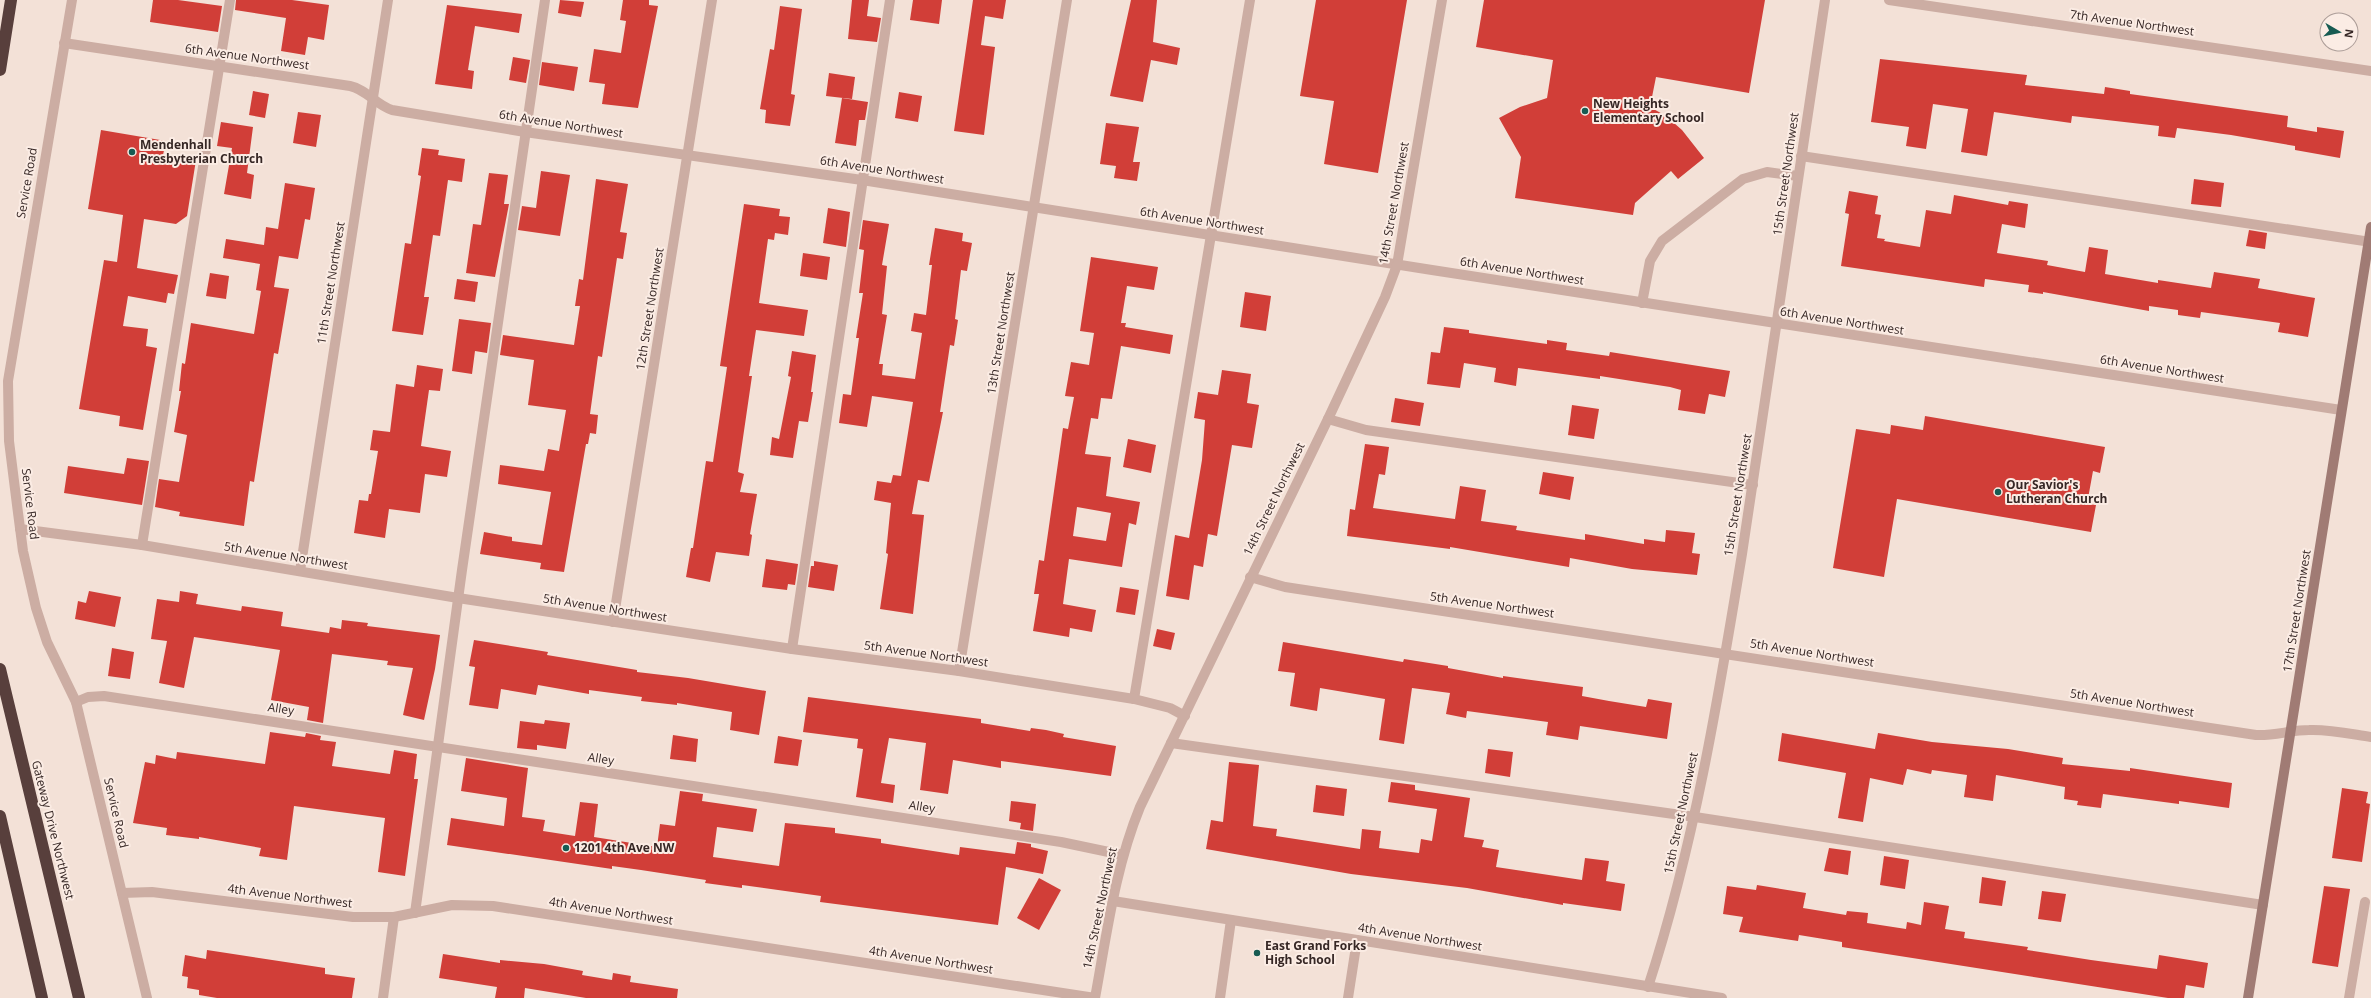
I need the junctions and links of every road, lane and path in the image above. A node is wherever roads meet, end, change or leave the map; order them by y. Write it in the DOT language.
graph roads {
  1 [pos="11,0"];
  2 [pos="17,0"];
  3 [pos="72,0"];
  4 [pos="230,0"];
  5 [pos="388,0"];
  6 [pos="545,0"];
  7 [pos="712,0"];
  8 [pos="890,0"];
  9 [pos="1068,0"];
  10 [pos="1250,0"];
  11 [pos="1442,0"];
  12 [pos="1825,0"];
  13 [pos="1889,0"];
  14 [pos="8,20"];
  15 [pos="64,43"];
  16 [pos="220,66"];
  17 [pos="0,70"];
  18 [pos="2371,71"];
  19 [pos="372,98"];
  20 [pos="525,132"];
  21 [pos="688,155"];
  22 [pos="1801,156"];
  23 [pos="1798,176"];
  24 [pos="862,180"];
  25 [pos="1035,208"];
  26 [pos="2371,227"];
  27 [pos="1212,236"];
  28 [pos="2370,242"];
  29 [pos="1397,265"];
  30 [pos="1642,303"];
  31 [pos="1777,324"];
  32 [pos="2341,410"];
  33 [pos="1328,419"];
  34 [pos="1752,485"];
  35 [pos="20,529"];
  36 [pos="142,545"];
  37 [pos="300,571"];
  38 [pos="1250,577"];
  39 [pos="458,598"];
  40 [pos="613,622"];
  41 [pos="792,649"];
  42 [pos="1726,653"];
  43 [pos="0,669"];
  44 [pos="959,671"];
  45 [pos="1134,699"];
  46 [pos="76,702"];
  47 [pos="1185,716"];
  48 [pos="2290,732"];
  49 [pos="2371,737"];
  50 [pos="1171,743"];
  51 [pos="437,748"];
  52 [pos="0,816"];
  53 [pos="1695,817"];
  54 [pos="1123,855"];
  55 [pos="122,893"];
  56 [pos="1113,901"];
  57 [pos="2365,902"];
  58 [pos="2263,905"];
  59 [pos="415,913"];
  60 [pos="394,917"];
  61 [pos="1231,920"];
  62 [pos="1357,940"];
  63 [pos="1648,987"];
  64 [pos="42,998"];
  65 [pos="79,998"];
  66 [pos="147,998"];
  67 [pos="383,998"];
  68 [pos="1095,998"];
  69 [pos="1220,998"];
  70 [pos="1348,998"];
  71 [pos="1718,998"];
  72 [pos="2248,998"];
  73 [pos="2349,998"];
  1 -- 14 [label="highway"];
  2 -- 14 [label="highway"];
  3 -- 15 [label="street, Service Road"];
  4 -- 16 [label="street"];
  5 -- 19 [label="street, 11th Street Northwest"];
  6 -- 20 [label="street"];
  7 -- 21 [label="street, 12th Street Northwest"];
  8 -- 24 [label="street"];
  9 -- 25 [label="street, 13th Street Northwest"];
  10 -- 27 [label="street"];
  11 -- 29 [label="street, 14th Street Northwest"];
  12 -- 22 [label="street, 15th Street Northwest"];
  13 -- 18 [label="street, 7th Avenue Northwest"];
  14 -- 17 [label="highway"];
  15 -- 16 [label="street, 6th Avenue Northwest"];
  15 -- 35 [label="street, Service Road"];
  16 -- 19 [label="street, 6th Avenue Northwest"];
  16 -- 36 [label="street"];
  19 -- 20 [label="street, 6th Avenue Northwest"];
  19 -- 37 [label="street, 11th Street Northwest"];
  20 -- 21 [label="street, 6th Avenue Northwest"];
  20 -- 39 [label="street"];
  21 -- 24 [label="street, 6th Avenue Northwest"];
  21 -- 40 [label="street, 12th Street Northwest"];
  22 -- 23 [label="street, 15th Street Northwest"];
  22 -- 28 [label="street"];
  23 -- 30 [label="street"];
  23 -- 31 [label="street, 15th Street Northwest"];
  24 -- 25 [label="street, 6th Avenue Northwest"];
  24 -- 41 [label="street"];
  25 -- 27 [label="street, 6th Avenue Northwest"];
  25 -- 44 [label="street, 13th Street Northwest"];
  26 -- 28 [label="street, 17th Street Northwest"];
  27 -- 29 [label="street, 6th Avenue Northwest"];
  27 -- 45 [label="street"];
  28 -- 32 [label="street, 17th Street Northwest"];
  29 -- 30 [label="street, 6th Avenue Northwest"];
  29 -- 33 [label="street, 14th Street Northwest"];
  30 -- 31 [label="street, 6th Avenue Northwest"];
  31 -- 32 [label="street, 6th Avenue Northwest"];
  31 -- 34 [label="street, 15th Street Northwest"];
  32 -- 48 [label="street, 17th Street Northwest"];
  33 -- 34 [label="street"];
  33 -- 38 [label="street, 14th Street Northwest"];
  34 -- 42 [label="street, 15th Street Northwest"];
  35 -- 36 [label="street, 5th Avenue Northwest"];
  35 -- 46 [label="street, Service Road"];
  36 -- 37 [label="street, 5th Avenue Northwest"];
  37 -- 39 [label="street, 5th Avenue Northwest"];
  38 -- 42 [label="street, 5th Avenue Northwest"];
  38 -- 47 [label="street, 14th Street Northwest"];
  39 -- 40 [label="street, 5th Avenue Northwest"];
  39 -- 51 [label="street"];
  40 -- 41 [label="street, 5th Avenue Northwest"];
  41 -- 44 [label="street, 5th Avenue Northwest"];
  42 -- 48 [label="street, 5th Avenue Northwest"];
  42 -- 53 [label="street, 15th Street Northwest"];
  43 -- 65 [label="highway, Gateway Drive Northwest"];
  44 -- 45 [label="street, 5th Avenue Northwest"];
  45 -- 47 [label="street, 5th Avenue Northwest"];
  46 -- 51 [label="street, Alley"];
  46 -- 55 [label="street, Service Road"];
  47 -- 50 [label="street, 14th Street Northwest"];
  48 -- 49 [label="street, 5th Avenue Northwest"];
  48 -- 58 [label="street, 17th Street Northwest"];
  50 -- 53 [label="street"];
  50 -- 54 [label="street, 14th Street Northwest"];
  51 -- 54 [label="street, Alley"];
  51 -- 59 [label="street"];
  52 -- 64 [label="highway"];
  53 -- 58 [label="street"];
  53 -- 63 [label="street, 15th Street Northwest"];
  54 -- 56 [label="street, 14th Street Northwest"];
  55 -- 60 [label="street, 4th Avenue Northwest"];
  55 -- 66 [label="street, Service Road"];
  56 -- 61 [label="street, 4th Avenue Northwest"];
  56 -- 68 [label="street, 14th Street Northwest"];
  57 -- 73 [label="street"];
  58 -- 72 [label="street, 17th Street Northwest"];
  59 -- 60 [label="street, 4th Avenue Northwest"];
  59 -- 68 [label="street, 4th Avenue Northwest"];
  60 -- 67 [label="street"];
  61 -- 62 [label="street, 4th Avenue Northwest"];
  61 -- 69 [label="street"];
  62 -- 63 [label="street, 4th Avenue Northwest"];
  62 -- 70 [label="street"];
  63 -- 71 [label="street, 4th Avenue Northwest"];
}
